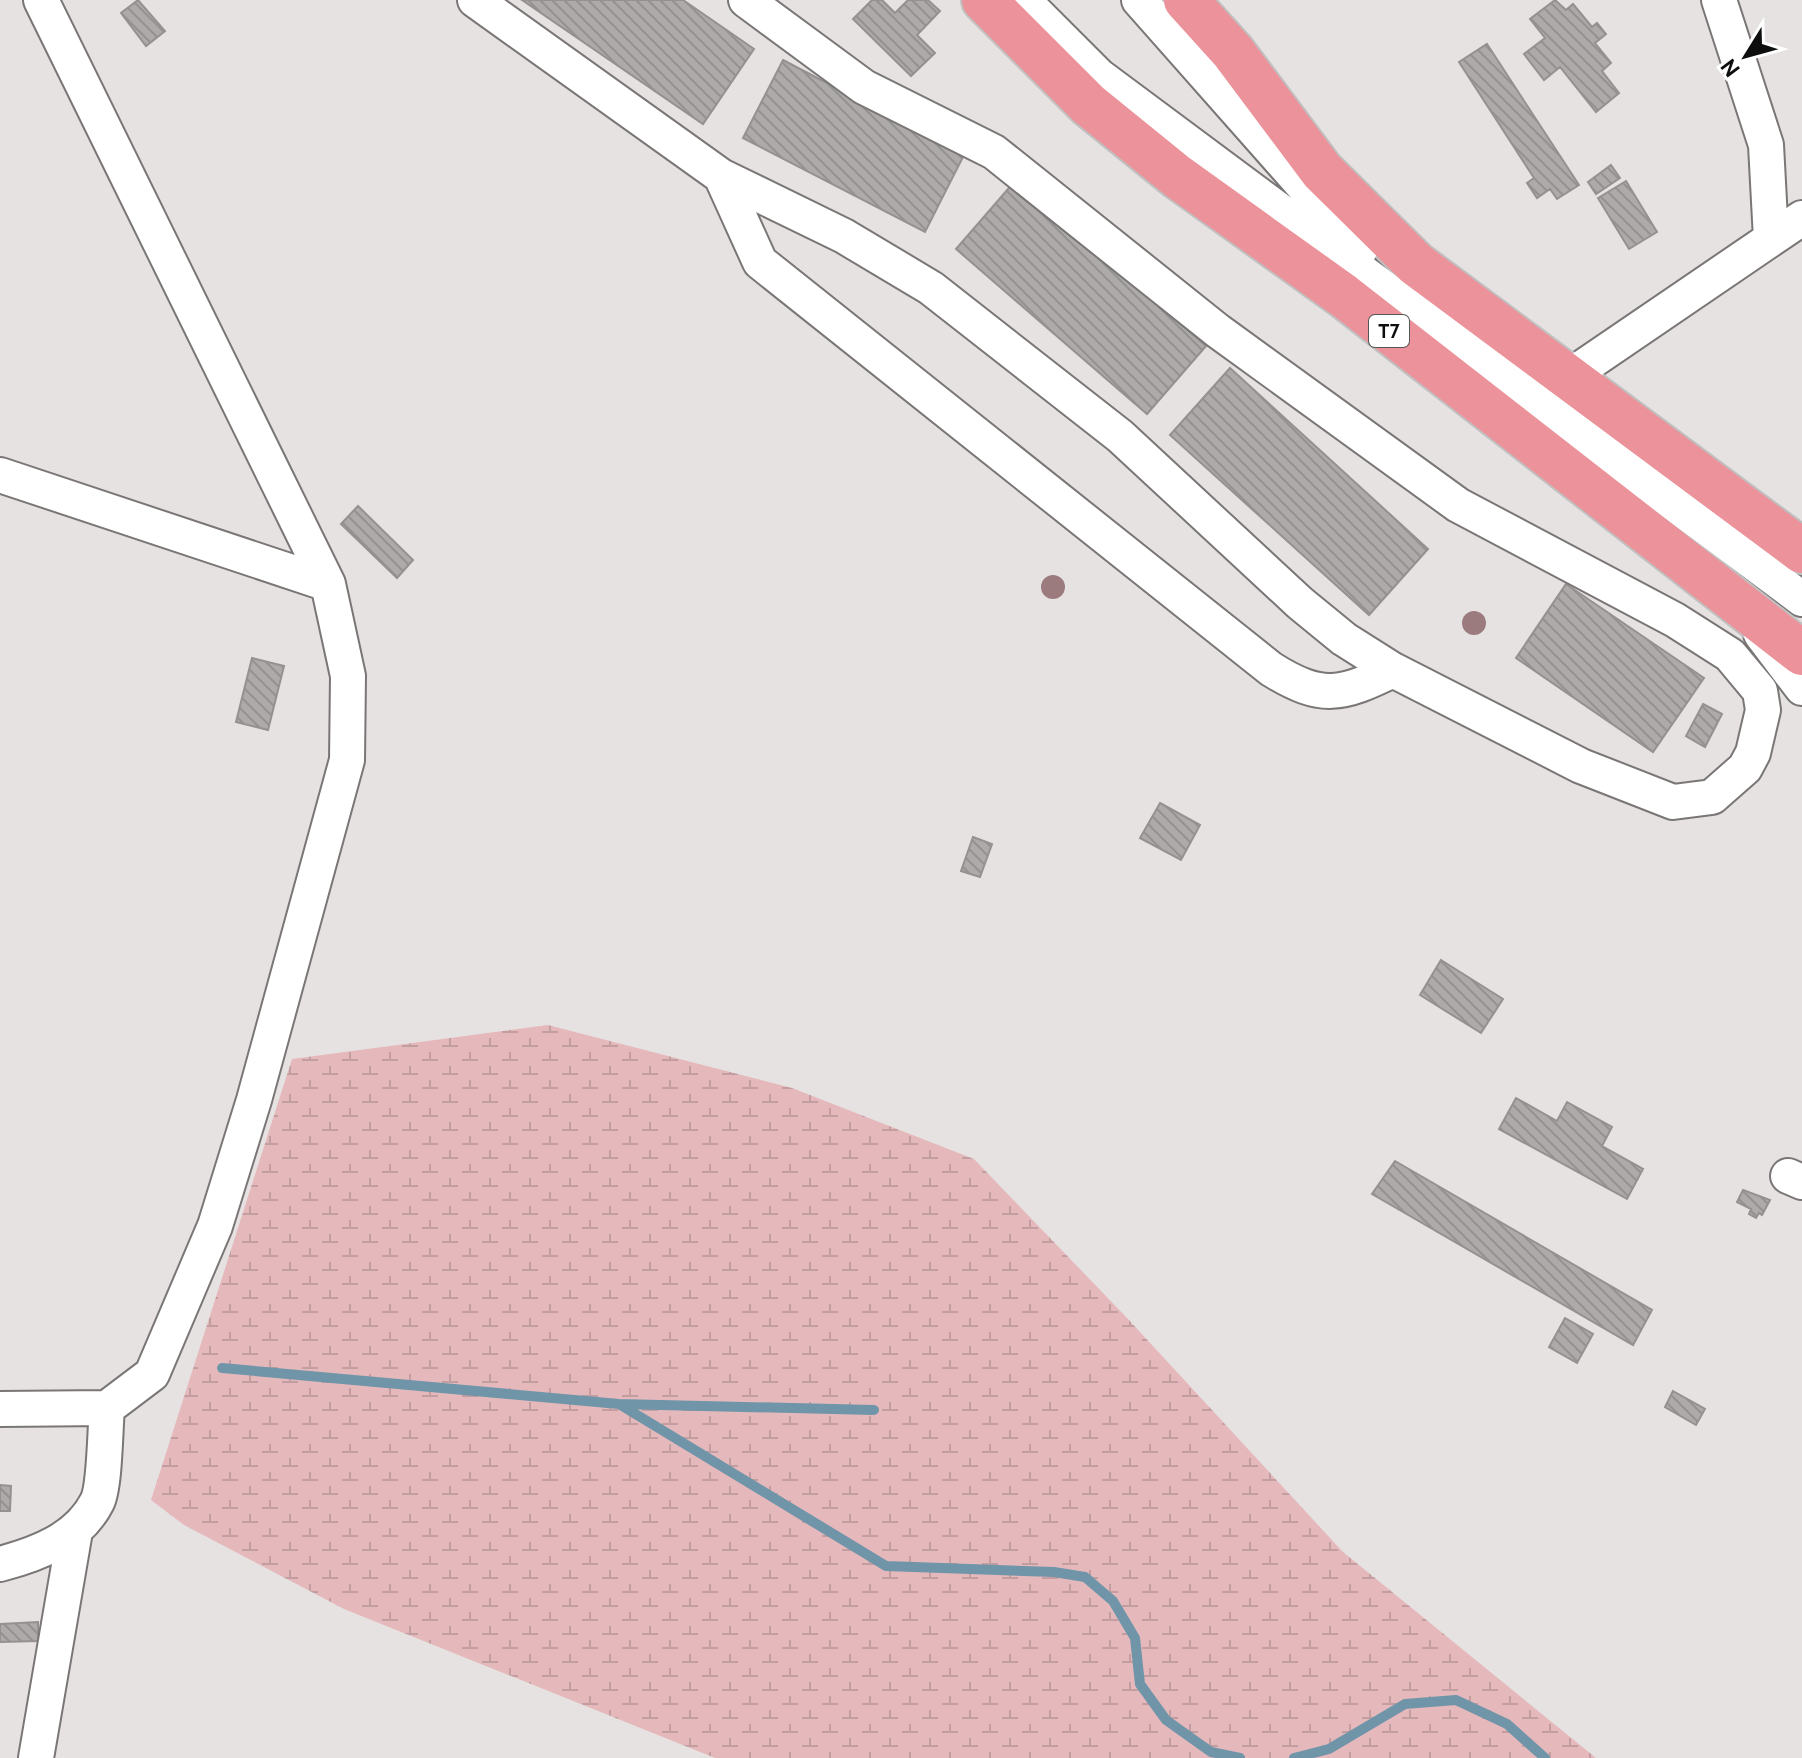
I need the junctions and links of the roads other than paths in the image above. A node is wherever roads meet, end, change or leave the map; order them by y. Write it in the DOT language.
graph roads {
  1 [pos="41,0"];
  2 [pos="475,0"];
  3 [pos="746,0"];
  4 [pos="984,0"];
  5 [pos="1023,0"];
  6 [pos="1139,0"];
  7 [pos="1186,0"];
  8 [pos="1719,0"];
  9 [pos="721,176"];
  10 [pos="1802,218"];
  11 [pos="1771,239"];
  12 [pos="1462,346"];
  13 [pos="1567,378"];
  14 [pos="0,475"];
  15 [pos="1802,551"];
  16 [pos="328,584"];
  17 [pos="1802,599"];
  18 [pos="1738,604"];
  19 [pos="1802,653"];
  20 [pos="1393,670"];
  21 [pos="1802,688"];
  22 [pos="107,1408"];
  23 [pos="0,1409"];
  24 [pos="75,1531"];
  25 [pos="0,1564"];
  26 [pos="36,1758"];
  1 -- 16 [label="lane"];
  2 -- 9 [label="lane"];
  3 -- 20 [label="lane"];
  4 -- 18 [label="highway, T7"];
  5 -- 12 [label="lane"];
  6 -- 12 [label="lane"];
  7 -- 13 [label="highway"];
  8 -- 11 [label="lane"];
  9 -- 20 [label="lane"];
  9 -- 20 [label="lane"];
  10 -- 11 [label="lane"];
  11 -- 13 [label="lane"];
  12 -- 17 [label="lane"];
  13 -- 15 [label="highway"];
  14 -- 16 [label="lane"];
  16 -- 22 [label="lane"];
  18 -- 19 [label="highway, T7"];
  18 -- 21 [label="lane"];
  22 -- 23 [label="lane"];
  22 -- 24 [label="lane"];
  24 -- 25 [label="lane"];
  24 -- 26 [label="lane"];
}
